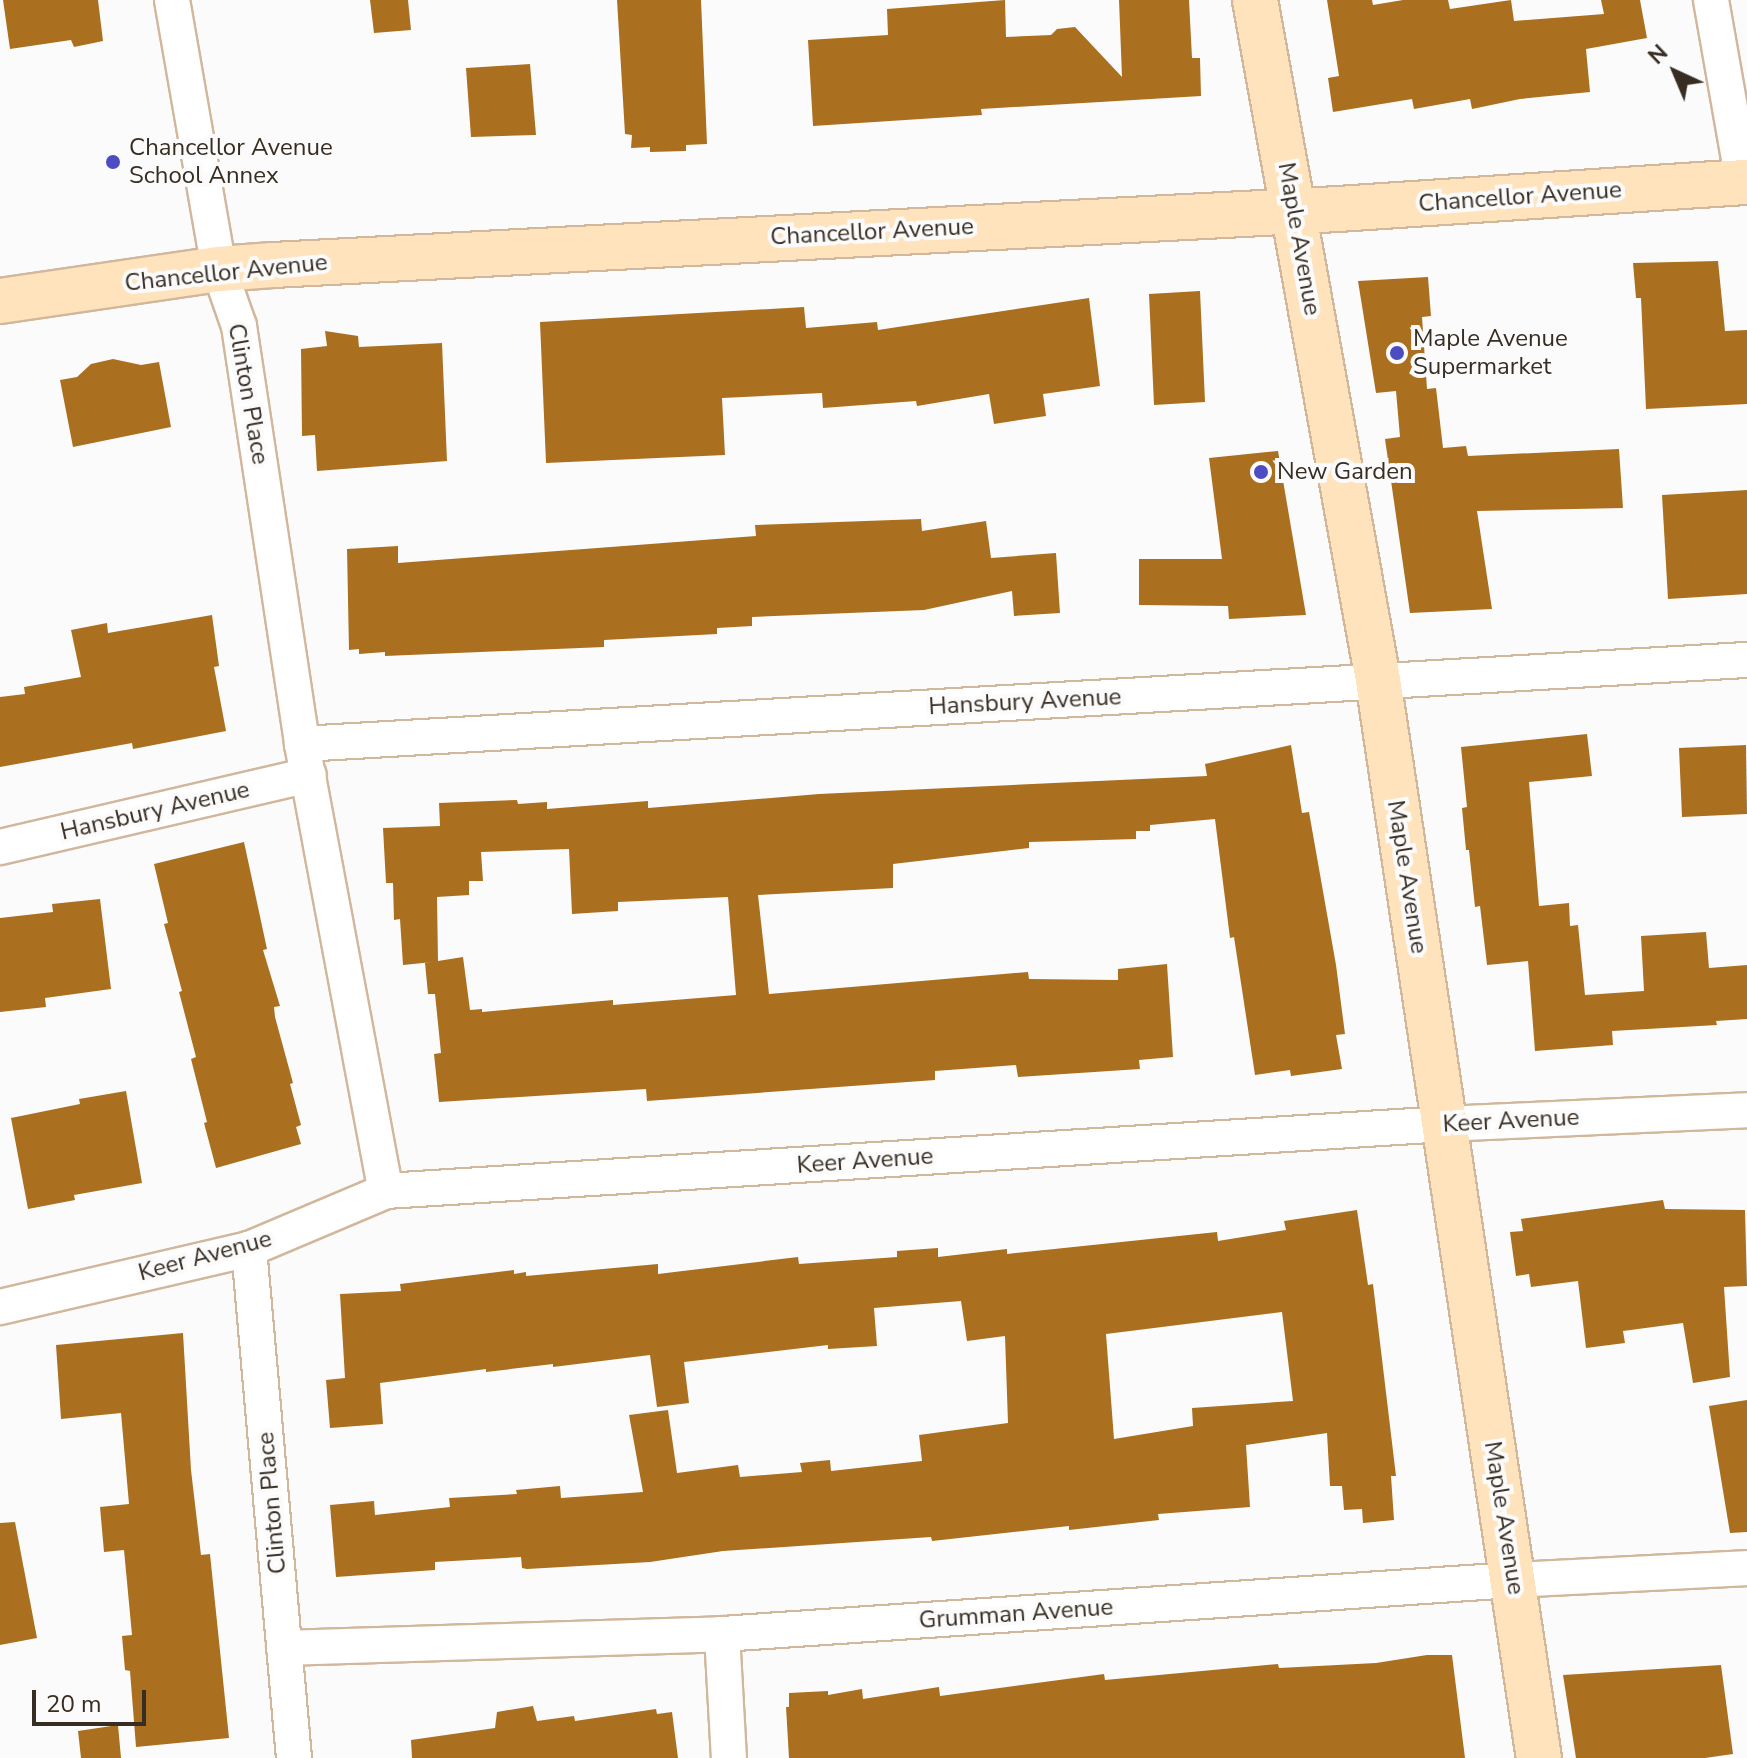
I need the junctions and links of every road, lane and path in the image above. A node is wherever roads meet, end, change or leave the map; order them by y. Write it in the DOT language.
graph roads {
  1 [pos="172,0"];
  2 [pos="1255,0"];
  3 [pos="1711,0"];
  4 [pos="1745,182"];
  5 [pos="1293,211"];
  6 [pos="219,269"];
  7 [pos="0,301"];
  8 [pos="1747,660"];
  9 [pos="1378,680"];
  10 [pos="306,760"];
  11 [pos="0,847"];
  12 [pos="1747,1110"];
  13 [pos="1444,1124"];
  14 [pos="386,1191"];
  15 [pos="249,1249"];
  16 [pos="0,1307"];
  17 [pos="1747,1568"];
  18 [pos="1513,1580"];
  19 [pos="722,1634"];
  20 [pos="284,1648"];
  21 [pos="294,1758"];
  22 [pos="729,1758"];
  23 [pos="1539,1758"];
  1 -- 6 [label="street, Clinton Place"];
  2 -- 5 [label="street, Maple Avenue"];
  3 -- 4 [label="street"];
  4 -- 5 [label="street, Chancellor Avenue"];
  5 -- 6 [label="street, Chancellor Avenue"];
  5 -- 9 [label="street, Maple Avenue"];
  6 -- 7 [label="street, Chancellor Avenue"];
  6 -- 10 [label="street, Clinton Place"];
  8 -- 9 [label="street, Hansbury Avenue"];
  9 -- 10 [label="street, Hansbury Avenue"];
  9 -- 13 [label="street, Maple Avenue"];
  10 -- 11 [label="street, Hansbury Avenue"];
  10 -- 14 [label="street, Clinton Place"];
  12 -- 13 [label="street, Keer Avenue"];
  13 -- 14 [label="street, Keer Avenue"];
  13 -- 18 [label="street, Maple Avenue"];
  14 -- 15 [label="street, Keer Avenue"];
  15 -- 16 [label="street, Keer Avenue"];
  15 -- 20 [label="street, Clinton Place"];
  17 -- 18 [label="street, Grumman Avenue"];
  18 -- 19 [label="street, Grumman Avenue"];
  18 -- 23 [label="street, Maple Avenue"];
  19 -- 20 [label="street, Grumman Avenue"];
  19 -- 22 [label="street"];
  20 -- 21 [label="street, Clinton Place"];
}
